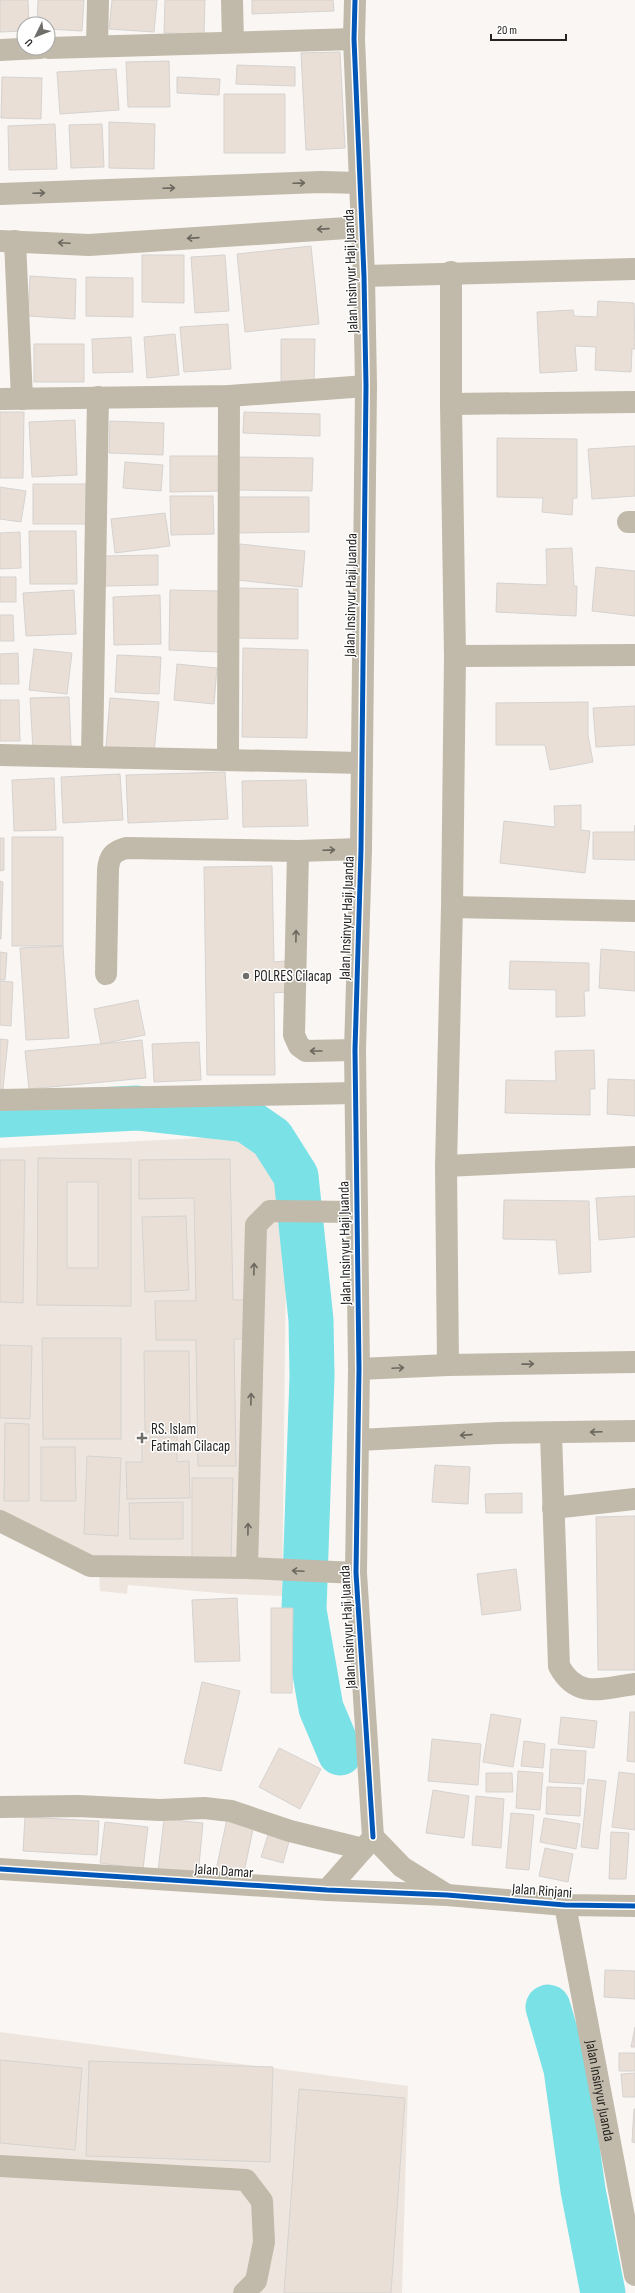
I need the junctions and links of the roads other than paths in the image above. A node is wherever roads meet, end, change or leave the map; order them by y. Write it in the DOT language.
graph roads {
  1 [pos="98,0"];
  2 [pos="232,0"];
  3 [pos="355,0"];
  4 [pos="354,40"];
  5 [pos="233,42"];
  6 [pos="97,45"];
  7 [pos="56,48"];
  8 [pos="16,49"];
  9 [pos="0,50"];
  10 [pos="360,183"];
  11 [pos="0,194"];
  12 [pos="362,227"];
  13 [pos="7,241"];
  14 [pos="635,269"];
  15 [pos="451,272"];
  16 [pos="364,276"];
  17 [pos="366,386"];
  18 [pos="229,396"];
  19 [pos="98,397"];
  20 [pos="0,399"];
  21 [pos="22,399"];
  22 [pos="635,402"];
  23 [pos="451,404"];
  24 [pos="635,655"];
  25 [pos="455,656"];
  26 [pos="0,755"];
  27 [pos="92,757"];
  28 [pos="228,760"];
  29 [pos="362,763"];
  30 [pos="361,849"];
  31 [pos="298,851"];
  32 [pos="452,907"];
  33 [pos="635,911"];
  34 [pos="106,974"];
  35 [pos="355,1050"];
  36 [pos="355,1093"];
  37 [pos="0,1100"];
  38 [pos="635,1157"];
  39 [pos="446,1166"];
  40 [pos="356,1212"];
  41 [pos="635,1362"];
  42 [pos="448,1365"];
  43 [pos="359,1370"];
  44 [pos="635,1431"];
  45 [pos="551,1434"];
  46 [pos="358,1440"];
  47 [pos="635,1499"];
  48 [pos="552,1508"];
  49 [pos="0,1521"];
  50 [pos="247,1568"];
  51 [pos="356,1573"];
  52 [pos="635,1684"];
  53 [pos="0,1807"];
  54 [pos="368,1843"];
  55 [pos="0,1869"];
  56 [pos="327,1890"];
  57 [pos="446,1895"];
  58 [pos="566,1905"];
  59 [pos="635,1906"];
  60 [pos="0,2166"];
  61 [pos="635,2276"];
  62 [pos="244,2293"];
  1 -- 6 [label="street"];
  2 -- 5 [label="street"];
  3 -- 4 [label="street, Jalan Insinyur Haji Juanda"];
  4 -- 5 [label="street"];
  4 -- 10 [label="street, Jalan Insinyur Haji Juanda"];
  5 -- 6 [label="street"];
  6 -- 7 [label="street"];
  8 -- 9 [label="street"];
  11 -- 10 [label="street, one-way"];
  10 -- 12 [label="street, Jalan Insinyur Haji Juanda"];
  12 -- 13 [label="street, one-way"];
  12 -- 16 [label="street, Jalan Insinyur Haji Juanda"];
  13 -- 21 [label="street"];
  14 -- 15 [label="street"];
  15 -- 16 [label="street"];
  15 -- 23 [label="street"];
  16 -- 17 [label="street, Jalan Insinyur Haji Juanda"];
  17 -- 18 [label="street"];
  17 -- 29 [label="street, Jalan Insinyur Haji Juanda"];
  18 -- 19 [label="street"];
  18 -- 28 [label="street"];
  19 -- 21 [label="street"];
  19 -- 27 [label="street"];
  20 -- 21 [label="street"];
  22 -- 23 [label="street"];
  23 -- 25 [label="street"];
  24 -- 25 [label="street"];
  25 -- 32 [label="street"];
  26 -- 27 [label="street"];
  27 -- 28 [label="street"];
  28 -- 29 [label="street"];
  29 -- 30 [label="street, Jalan Insinyur Haji Juanda"];
  31 -- 30 [label="street, one-way"];
  30 -- 35 [label="street, Jalan Insinyur Haji Juanda"];
  31 -- 34 [label="street"];
  35 -- 31 [label="street, one-way"];
  32 -- 33 [label="street"];
  32 -- 39 [label="street"];
  35 -- 36 [label="street, Jalan Insinyur Haji Juanda"];
  36 -- 37 [label="street"];
  36 -- 40 [label="street, Jalan Insinyur Haji Juanda"];
  38 -- 39 [label="street"];
  39 -- 42 [label="street"];
  40 -- 43 [label="street, Jalan Insinyur Haji Juanda"];
  50 -- 40 [label="street, one-way"];
  42 -- 41 [label="street, one-way"];
  43 -- 42 [label="street, one-way"];
  43 -- 46 [label="street, Jalan Insinyur Haji Juanda"];
  44 -- 45 [label="street, one-way"];
  45 -- 46 [label="street, one-way"];
  45 -- 48 [label="street"];
  46 -- 51 [label="street, Jalan Insinyur Haji Juanda"];
  47 -- 48 [label="street"];
  48 -- 52 [label="street"];
  49 -- 50 [label="street"];
  51 -- 50 [label="street, one-way"];
  51 -- 54 [label="street, Jalan Insinyur Haji Juanda"];
  53 -- 54 [label="street"];
  54 -- 56 [label="street"];
  54 -- 57 [label="street"];
  55 -- 56 [label="street, Jalan Damar"];
  56 -- 57 [label="street, Jalan Damar"];
  57 -- 58 [label="street, Jalan Rinjani"];
  58 -- 59 [label="street, Jalan Rinjani"];
  58 -- 61 [label="street, Jalan Insinyur Juanda"];
  60 -- 62 [label="street"];
}
